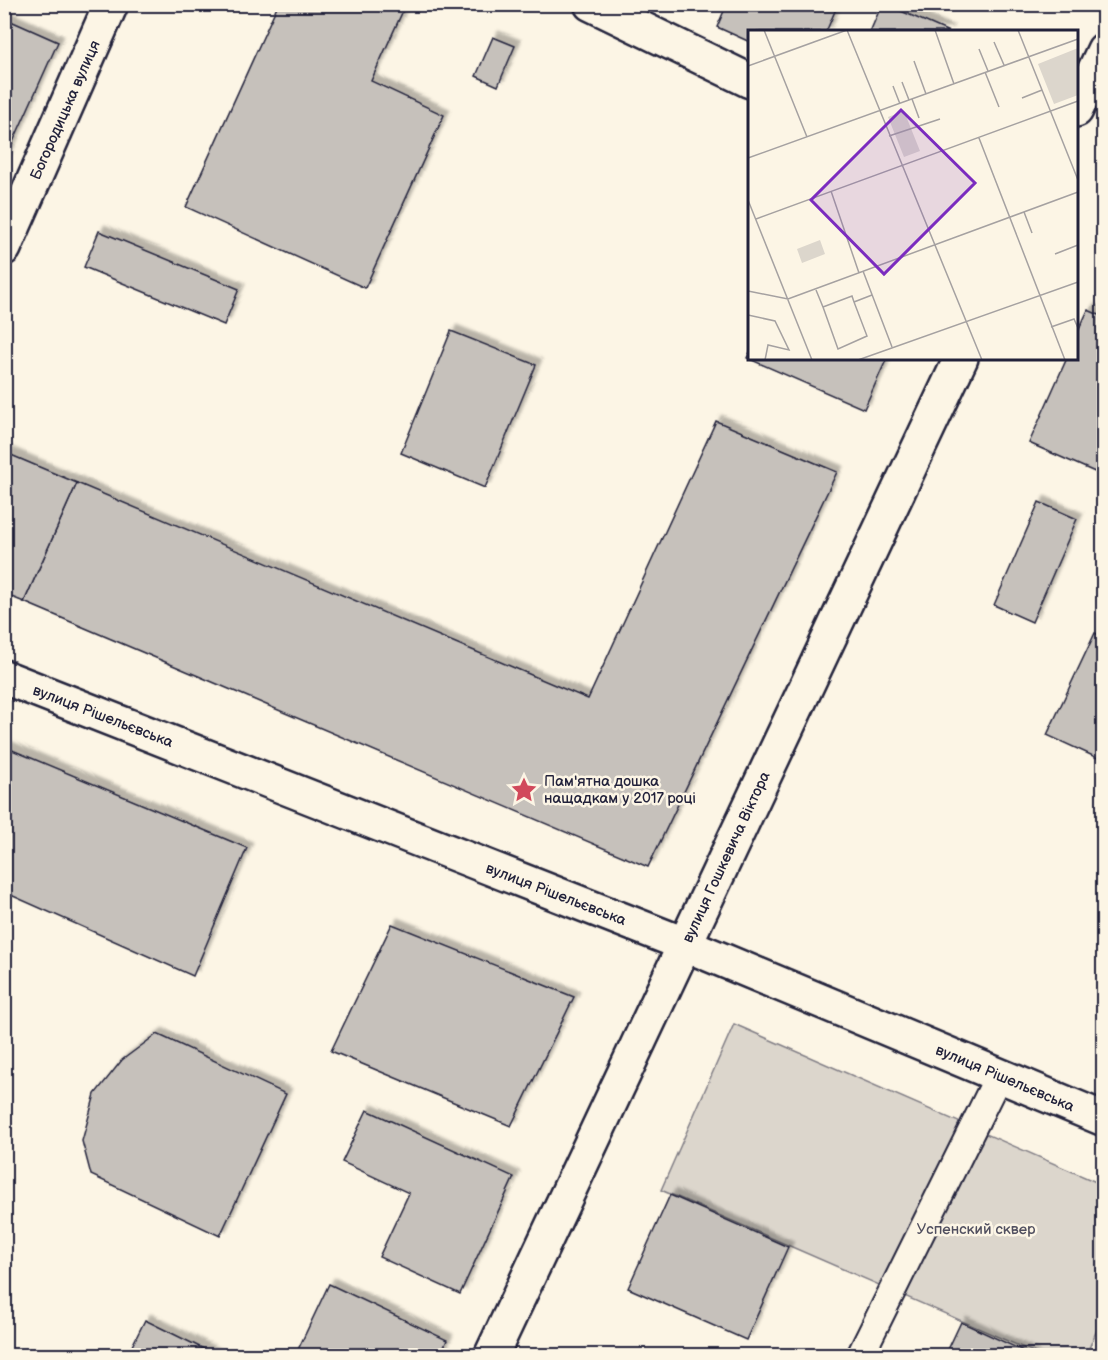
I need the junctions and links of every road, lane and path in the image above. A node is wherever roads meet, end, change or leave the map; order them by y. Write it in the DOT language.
graph roads {
  1 [pos="111,4"];
  2 [pos="591,4"];
  3 [pos="1104,50"];
  4 [pos="748,80"];
  5 [pos="1078,108"];
  6 [pos="4,248"];
  7 [pos="960,360"];
  8 [pos="4,677"];
  9 [pos="684,944"];
  10 [pos="999,1075"];
  11 [pos="1104,1119"];
  12 [pos="491,1356"];
  13 [pos="860,1356"];
  1 -- 6 [label="street, Богородицька вулиця"];
  2 -- 4 [label="street"];
  3 -- 5 [label="street"];
  7 -- 9 [label="street, вулиця Гошкевича Віктора"];
  8 -- 9 [label="street, вулиця Рішельєвська"];
  9 -- 10 [label="street, вулиця Рішельєвська"];
  9 -- 12 [label="street, вулиця Гошкевича Віктора"];
  10 -- 11 [label="street, вулиця Рішельєвська"];
  10 -- 13 [label="lane"];
}
